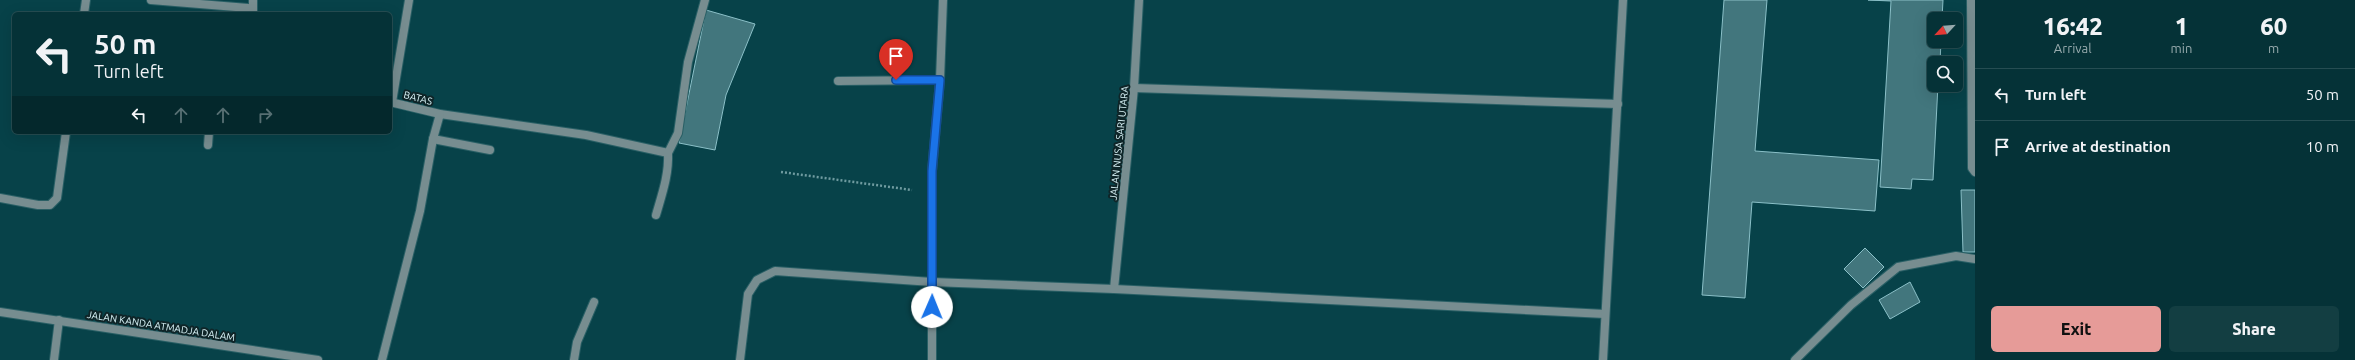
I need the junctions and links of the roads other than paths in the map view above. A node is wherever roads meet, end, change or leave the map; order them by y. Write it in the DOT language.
graph roads {
  1 [pos="86,0"];
  2 [pos="151,0"];
  3 [pos="253,0"];
  4 [pos="408,0"];
  5 [pos="705,0"];
  6 [pos="943,0"];
  7 [pos="1139,0"];
  8 [pos="1623,0"];
  9 [pos="1971,0"];
  10 [pos="84,12"];
  11 [pos="252,12"];
  12 [pos="940,80"];
  13 [pos="838,81"];
  14 [pos="1134,88"];
  15 [pos="392,96"];
  16 [pos="392,102"];
  17 [pos="1618,104"];
  18 [pos="440,114"];
  19 [pos="66,134"];
  20 [pos="209,134"];
  21 [pos="433,139"];
  22 [pos="208,145"];
  23 [pos="490,150"];
  24 [pos="668,153"];
  25 [pos="1975,172"];
  26 [pos="0,198"];
  27 [pos="656,215"];
  28 [pos="1975,259"];
  29 [pos="932,282"];
  30 [pos="1114,289"];
  31 [pos="594,302"];
  32 [pos="0,312"];
  33 [pos="1605,314"];
  34 [pos="59,320"];
  35 [pos="54,360"];
  36 [pos="318,360"];
  37 [pos="382,360"];
  38 [pos="574,360"];
  39 [pos="740,360"];
  40 [pos="932,360"];
  41 [pos="1603,360"];
  42 [pos="1795,360"];
  1 -- 10 [label="street"];
  2 -- 11 [label="street"];
  3 -- 11 [label="street"];
  4 -- 15 [label="street"];
  5 -- 24 [label="street"];
  6 -- 12 [label="street"];
  7 -- 14 [label="street, JALAN NUSA SARI UTARA"];
  8 -- 17 [label="street"];
  9 -- 25 [label="street"];
  12 -- 13 [label="street"];
  12 -- 29 [label="street"];
  14 -- 17 [label="street"];
  14 -- 30 [label="street, JALAN NUSA SARI UTARA"];
  16 -- 18 [label="street, BATAS"];
  17 -- 33 [label="street"];
  18 -- 21 [label="street"];
  18 -- 24 [label="street, BATAS"];
  19 -- 26 [label="street"];
  20 -- 22 [label="street"];
  21 -- 23 [label="street"];
  21 -- 37 [label="street"];
  24 -- 27 [label="street"];
  28 -- 42 [label="street"];
  29 -- 30 [label="street"];
  29 -- 39 [label="street"];
  29 -- 40 [label="street"];
  30 -- 33 [label="street"];
  31 -- 38 [label="street"];
  32 -- 34 [label="street, JALAN KANDA ATMADJA DALAM"];
  33 -- 41 [label="street"];
  34 -- 35 [label="street"];
  34 -- 36 [label="street, JALAN KANDA ATMADJA DALAM"];
}
